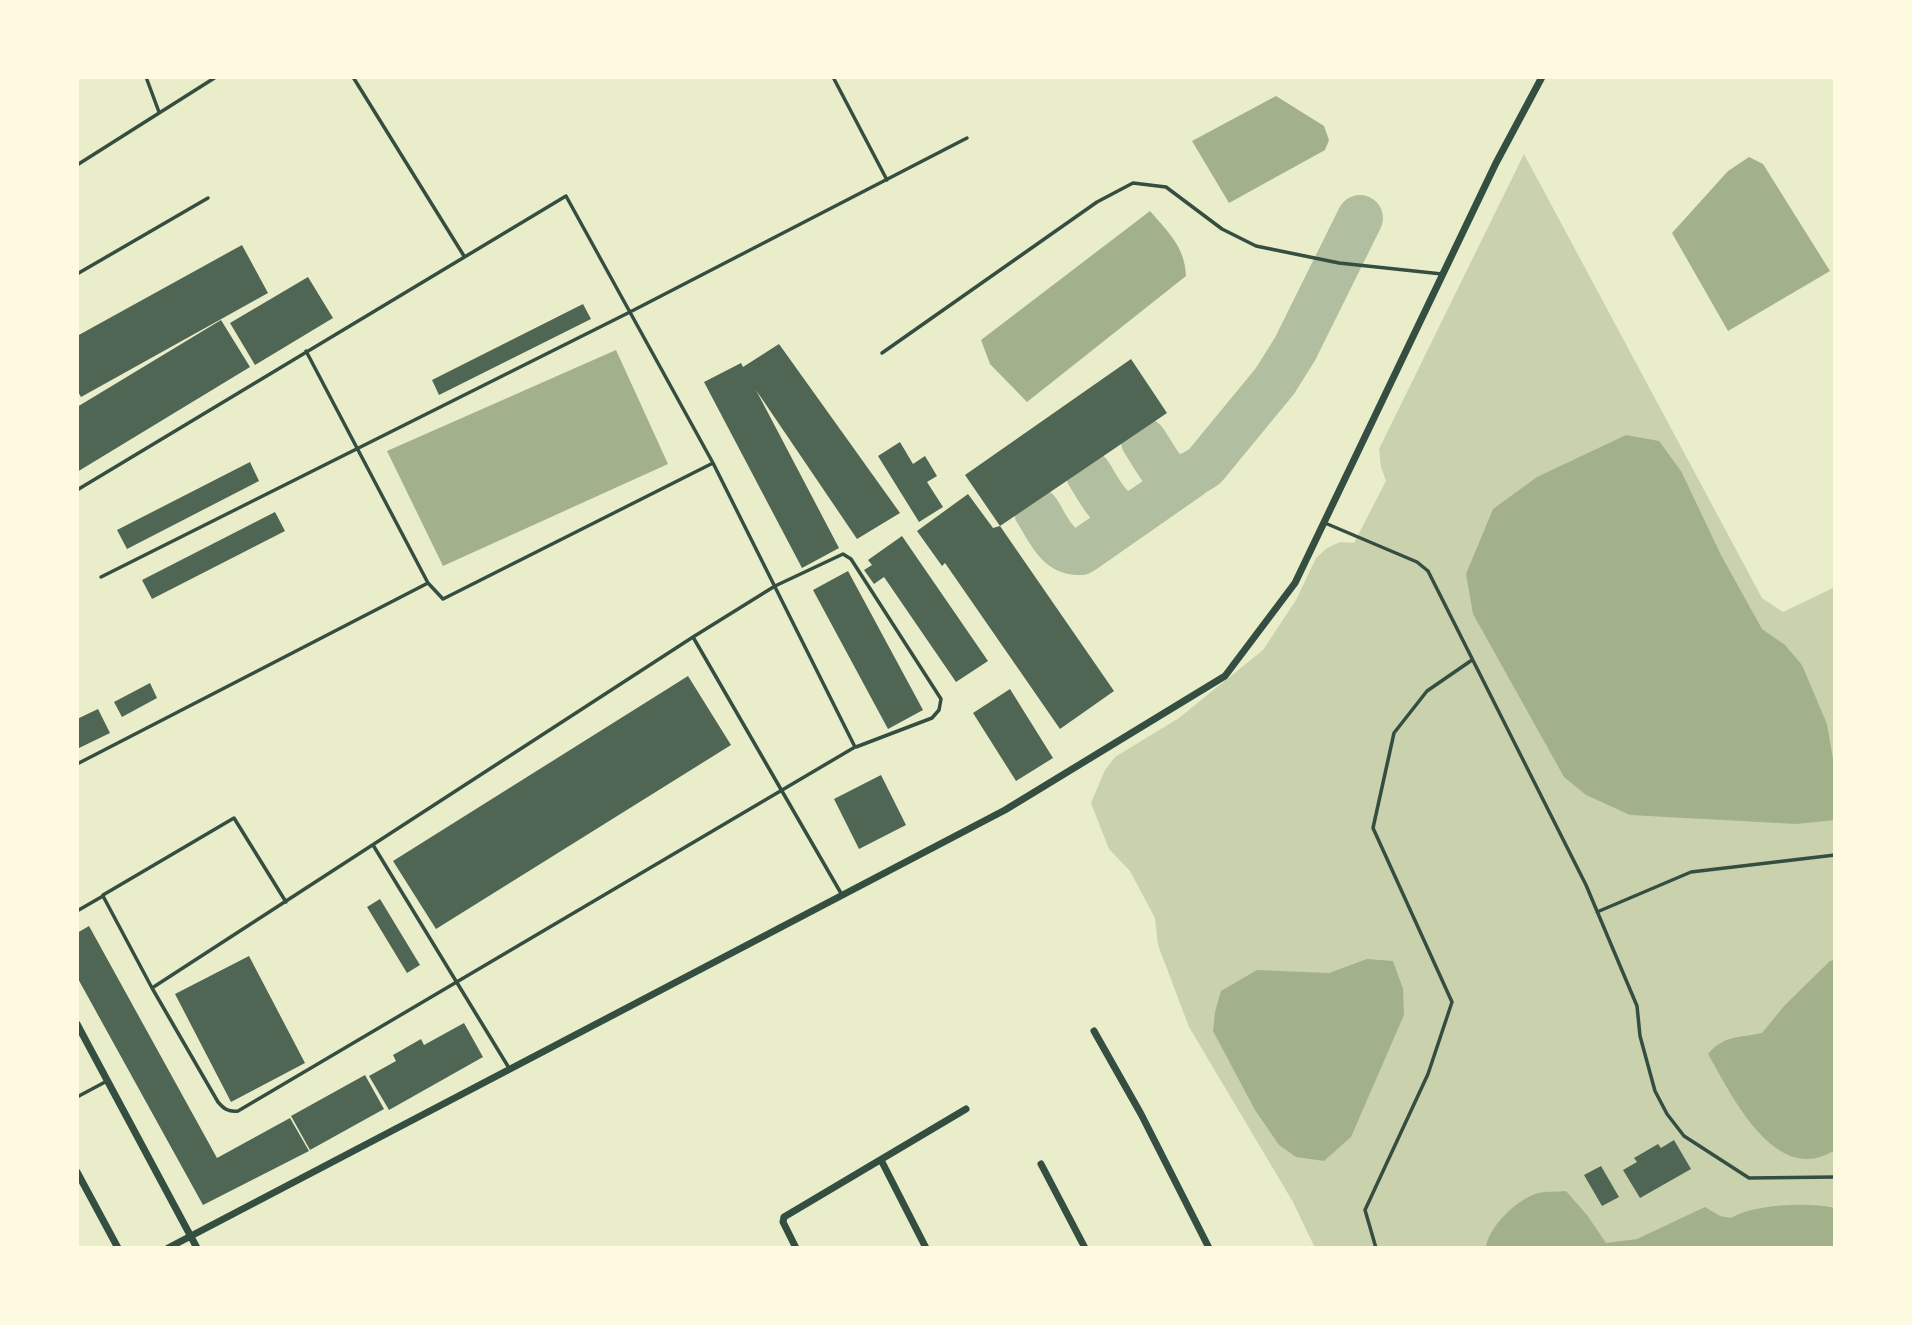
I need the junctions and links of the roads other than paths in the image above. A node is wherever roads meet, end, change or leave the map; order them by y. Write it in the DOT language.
graph roads {
  1 [pos="146,77"];
  2 [pos="216,77"];
  3 [pos="353,77"];
  4 [pos="833,77"];
  5 [pos="1542,77"];
  6 [pos="159,112"];
  7 [pos="967,138"];
  8 [pos="77,165"];
  9 [pos="887,180"];
  10 [pos="208,198"];
  11 [pos="464,256"];
  12 [pos="77,274"];
  13 [pos="1443,274"];
  14 [pos="629,312"];
  15 [pos="306,351"];
  16 [pos="881,353"];
  17 [pos="358,447"];
  18 [pos="713,463"];
  19 [pos="77,489"];
  20 [pos="1325,523"];
  21 [pos="101,577"];
  22 [pos="428,583"];
  23 [pos="775,586"];
  24 [pos="692,637"];
  25 [pos="1472,660"];
  26 [pos="855,747"];
  27 [pos="77,764"];
  28 [pos="781,790"];
  29 [pos="373,845"];
  30 [pos="1835,855"];
  31 [pos="842,895"];
  32 [pos="103,896"];
  33 [pos="286,902"];
  34 [pos="77,911"];
  35 [pos="1597,912"];
  36 [pos="457,981"];
  37 [pos="152,988"];
  38 [pos="77,1024"];
  39 [pos="1094,1031"];
  40 [pos="509,1068"];
  41 [pos="107,1081"];
  42 [pos="77,1097"];
  43 [pos="967,1109"];
  44 [pos="881,1160"];
  45 [pos="1041,1164"];
  46 [pos="77,1172"];
  47 [pos="1835,1177"];
  48 [pos="190,1234"];
  49 [pos="118,1248"];
  50 [pos="168,1248"];
  51 [pos="197,1248"];
  52 [pos="796,1248"];
  53 [pos="926,1248"];
  54 [pos="1085,1248"];
  55 [pos="1209,1248"];
  56 [pos="1376,1248"];
  1 -- 6 [label="lane"];
  2 -- 6 [label="lane"];
  3 -- 11 [label="lane"];
  4 -- 9 [label="lane"];
  5 -- 13 [label="street"];
  6 -- 8 [label="lane"];
  7 -- 9 [label="lane"];
  9 -- 14 [label="lane"];
  10 -- 12 [label="lane"];
  11 -- 14 [label="lane"];
  11 -- 15 [label="lane"];
  13 -- 16 [label="lane"];
  13 -- 20 [label="street"];
  14 -- 17 [label="lane"];
  14 -- 18 [label="lane"];
  15 -- 17 [label="lane"];
  15 -- 19 [label="lane"];
  17 -- 21 [label="lane"];
  17 -- 22 [label="lane"];
  18 -- 22 [label="lane"];
  18 -- 23 [label="lane"];
  20 -- 25 [label="lane"];
  20 -- 31 [label="street"];
  22 -- 27 [label="lane"];
  23 -- 24 [label="lane"];
  23 -- 26 [label="lane"];
  23 -- 26 [label="lane"];
  24 -- 28 [label="lane"];
  24 -- 29 [label="lane"];
  25 -- 35 [label="lane"];
  25 -- 56 [label="lane"];
  26 -- 28 [label="lane"];
  28 -- 31 [label="lane"];
  28 -- 36 [label="lane"];
  29 -- 33 [label="lane"];
  29 -- 36 [label="lane"];
  30 -- 35 [label="lane"];
  31 -- 40 [label="street"];
  32 -- 33 [label="lane"];
  32 -- 34 [label="lane"];
  32 -- 37 [label="lane"];
  33 -- 37 [label="lane"];
  35 -- 47 [label="lane"];
  36 -- 37 [label="lane"];
  36 -- 40 [label="lane"];
  38 -- 41 [label="street"];
  39 -- 55 [label="street"];
  40 -- 48 [label="street"];
  41 -- 42 [label="lane"];
  41 -- 48 [label="street"];
  43 -- 44 [label="street"];
  44 -- 52 [label="street"];
  44 -- 53 [label="street"];
  45 -- 54 [label="street"];
  46 -- 49 [label="street"];
  48 -- 50 [label="street"];
  48 -- 51 [label="street"];
}
